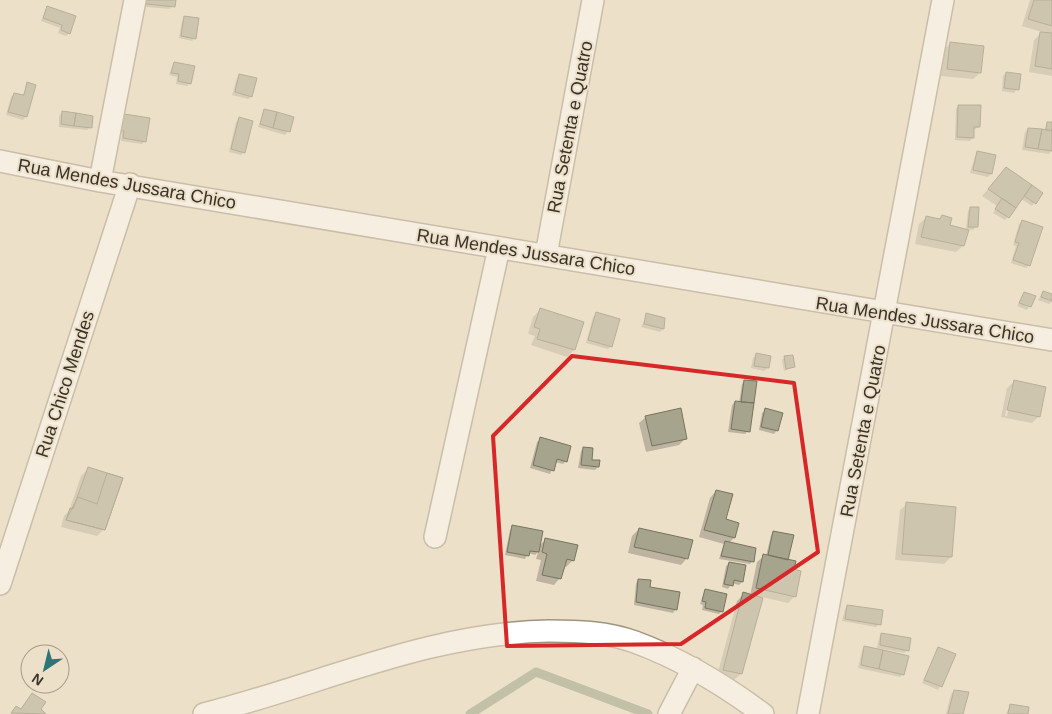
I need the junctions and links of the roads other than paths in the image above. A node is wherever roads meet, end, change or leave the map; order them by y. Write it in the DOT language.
graph roads {
  1 [pos="135,0"];
  2 [pos="593,0"];
  3 [pos="943,0"];
  4 [pos="0,161"];
  5 [pos="100,181"];
  6 [pos="130,184"];
  7 [pos="499,248"];
  8 [pos="546,255"];
  9 [pos="885,314"];
  10 [pos="1052,340"];
  11 [pos="435,537"];
  12 [pos="0,584"];
  13 [pos="688,676"];
  14 [pos="204,714"];
  15 [pos="669,714"];
  16 [pos="763,714"];
  17 [pos="808,714"];
  1 -- 5 [label="street"];
  2 -- 8 [label="street, Rua Setenta e Quatro"];
  3 -- 9 [label="street, Rua Setenta e Quatro"];
  4 -- 5 [label="street, Rua Mendes Jussara Chico"];
  5 -- 6 [label="street, Rua Mendes Jussara Chico"];
  6 -- 7 [label="street, Rua Mendes Jussara Chico"];
  6 -- 12 [label="street, Rua Chico Mendes"];
  7 -- 8 [label="street, Rua Mendes Jussara Chico"];
  7 -- 11 [label="street"];
  8 -- 9 [label="street, Rua Mendes Jussara Chico"];
  9 -- 10 [label="street, Rua Mendes Jussara Chico"];
  9 -- 17 [label="street, Rua Setenta e Quatro"];
  13 -- 14 [label="street"];
  13 -- 15 [label="street"];
  13 -- 16 [label="street"];
}
